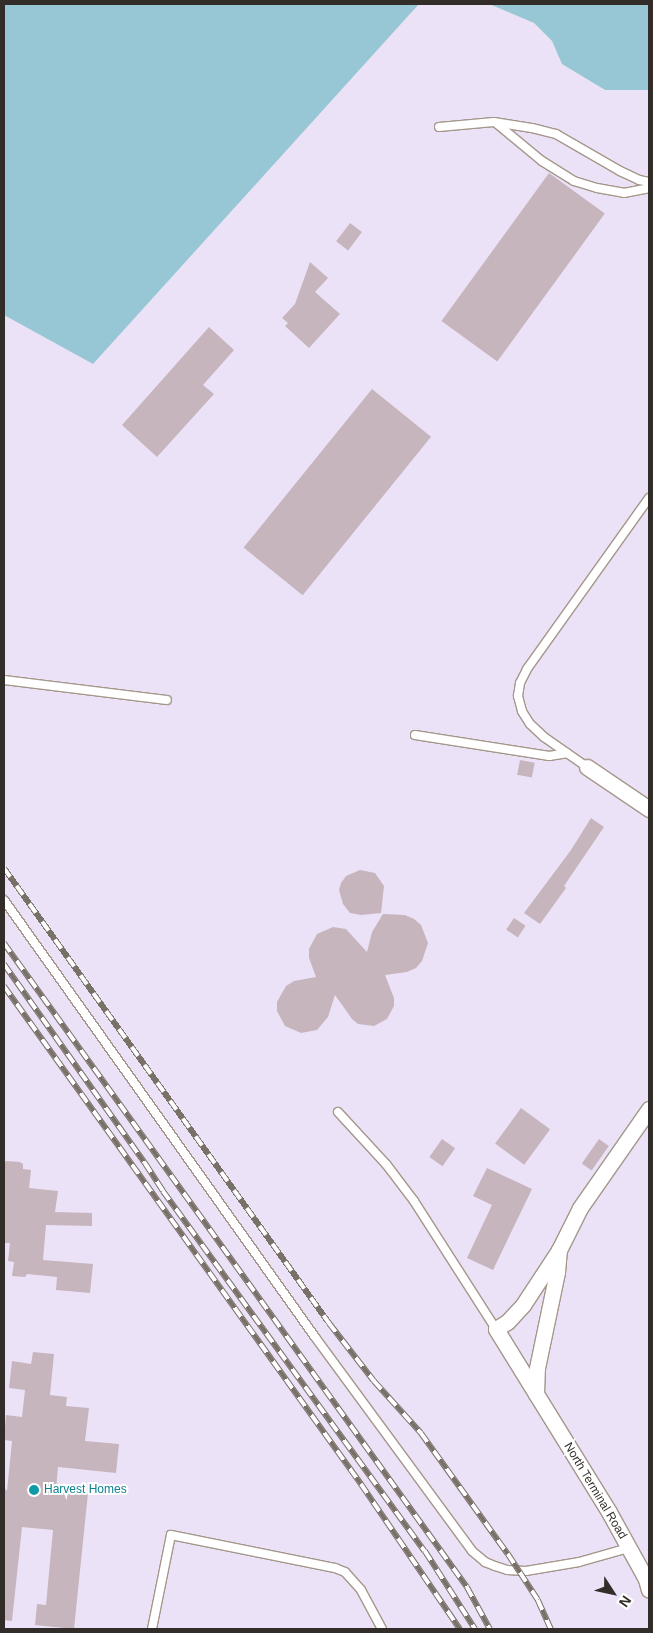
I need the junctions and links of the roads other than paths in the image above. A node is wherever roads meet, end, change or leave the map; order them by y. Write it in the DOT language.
graph roads {
  1 [pos="494,122"];
  2 [pos="439,127"];
  3 [pos="649,182"];
  4 [pos="649,188"];
  5 [pos="649,498"];
  6 [pos="4,680"];
  7 [pos="167,700"];
  8 [pos="415,735"];
  9 [pos="567,754"];
  10 [pos="587,767"];
  11 [pos="649,810"];
  12 [pos="4,900"];
  13 [pos="649,1109"];
  14 [pos="338,1112"];
  15 [pos="559,1250"];
  16 [pos="496,1329"];
  17 [pos="536,1394"];
  18 [pos="628,1548"];
  19 [pos="649,1586"];
  20 [pos="152,1629"];
  21 [pos="382,1629"];
  1 -- 2 [label="lane"];
  1 -- 3 [label="lane"];
  1 -- 4 [label="lane"];
  5 -- 9 [label="lane"];
  6 -- 7 [label="lane"];
  8 -- 9 [label="lane"];
  9 -- 10 [label="lane"];
  10 -- 11 [label="street"];
  12 -- 18 [label="lane"];
  13 -- 15 [label="street"];
  14 -- 16 [label="lane"];
  15 -- 16 [label="street"];
  15 -- 17 [label="street"];
  16 -- 17 [label="street, North Terminal Road"];
  17 -- 18 [label="street, North Terminal Road"];
  18 -- 19 [label="street, North Terminal Road"];
  20 -- 21 [label="lane"];
}
